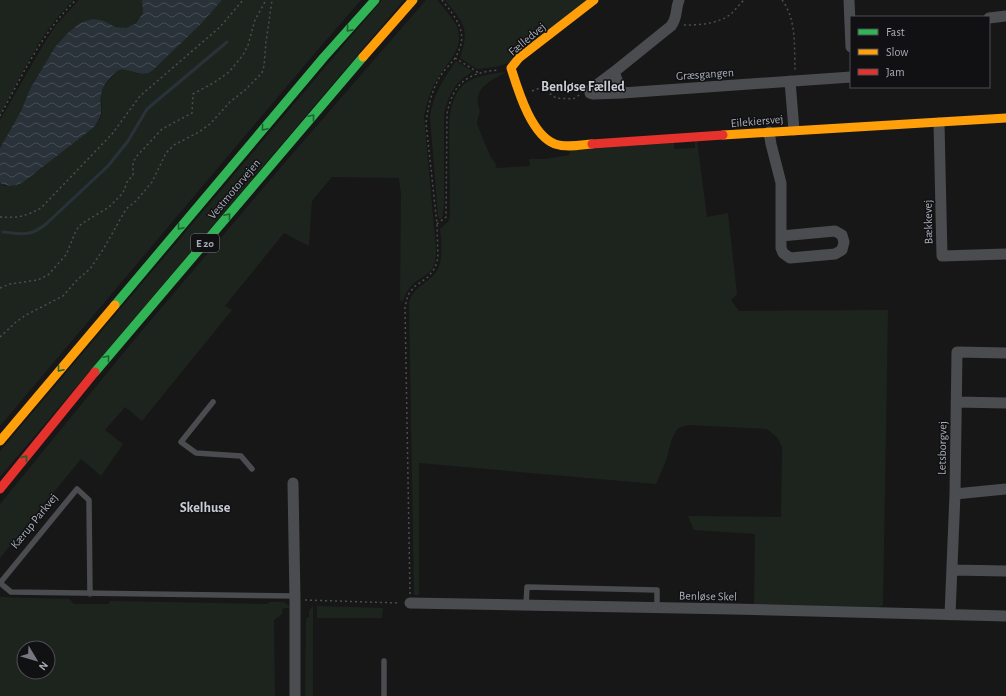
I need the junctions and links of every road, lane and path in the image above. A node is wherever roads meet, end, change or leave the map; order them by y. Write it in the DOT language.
graph roads {
  1 [pos="76,0"];
  2 [pos="243,0"];
  3 [pos="266,0"];
  4 [pos="272,0"];
  5 [pos="375,0"];
  6 [pos="413,0"];
  7 [pos="442,0"];
  8 [pos="594,0"];
  9 [pos="679,0"];
  10 [pos="744,0"];
  11 [pos="782,0"];
  12 [pos="849,0"];
  13 [pos="1006,16"];
  14 [pos="990,18"];
  15 [pos="673,24"];
  16 [pos="850,24"];
  17 [pos="455,58"];
  18 [pos="511,68"];
  19 [pos="614,72"];
  20 [pos="479,73"];
  21 [pos="850,77"];
  22 [pos="793,81"];
  23 [pos="590,93"];
  24 [pos="622,93"];
  25 [pos="521,96"];
  26 [pos="527,110"];
  27 [pos="0,116"];
  28 [pos="1006,118"];
  29 [pos="939,123"];
  30 [pos="794,130"];
  31 [pos="769,132"];
  32 [pos="0,218"];
  33 [pos="437,224"];
  34 [pos="781,236"];
  35 [pos="1006,254"];
  36 [pos="0,288"];
  37 [pos="0,337"];
  38 [pos="1006,353"];
  39 [pos="213,402"];
  40 [pos="956,402"];
  41 [pos="1006,403"];
  42 [pos="0,441"];
  43 [pos="252,469"];
  44 [pos="294,483"];
  45 [pos="0,489"];
  46 [pos="1006,489"];
  47 [pos="955,494"];
  48 [pos="952,570"];
  49 [pos="1006,571"];
  50 [pos="90,594"];
  51 [pos="295,598"];
  52 [pos="410,603"];
  53 [pos="526,605"];
  54 [pos="657,608"];
  55 [pos="950,615"];
  56 [pos="1006,616"];
  57 [pos="384,661"];
  58 [pos="295,696"];
  59 [pos="384,696"];
  1 -- 27 [label="path"];
  2 -- 32 [label="path"];
  3 -- 36 [label="path"];
  4 -- 37 [label="path"];
  5 -- 42 [label="main road, Vestmotorvejen / E 20, one-way"];
  45 -- 6 [label="main road, Vestmotorvejen / E 20, one-way"];
  7 -- 17 [label="path"];
  8 -- 18 [label="main road, Fælledvej"];
  9 -- 15 [label="street"];
  10 -- 15 [label="path"];
  11 -- 22 [label="path"];
  12 -- 16 [label="street"];
  13 -- 14 [label="street"];
  15 -- 19 [label="street"];
  17 -- 20 [label="path"];
  17 -- 33 [label="path"];
  18 -- 20 [label="path"];
  18 -- 25 [label="main road, Fælledvej"];
  19 -- 23 [label="street"];
  19 -- 24 [label="street"];
  20 -- 33 [label="path"];
  21 -- 22 [label="street, Græsgangen"];
  22 -- 24 [label="street, Græsgangen"];
  22 -- 30 [label="street"];
  23 -- 24 [label="street, Græsgangen"];
  23 -- 25 [label="path"];
  25 -- 26 [label="main road, Fælledvej"];
  26 -- 31 [label="main road, Eilekiersvej"];
  28 -- 29 [label="main road, Eilekiersvej"];
  29 -- 30 [label="main road, Eilekiersvej"];
  29 -- 35 [label="street, Bækkevej"];
  30 -- 31 [label="main road, Eilekiersvej"];
  31 -- 34 [label="street"];
  33 -- 52 [label="path"];
  34 -- 34 [label="street"];
  38 -- 40 [label="street, Letsborgvej"];
  39 -- 43 [label="lane"];
  40 -- 41 [label="street"];
  40 -- 47 [label="street, Letsborgvej"];
  44 -- 51 [label="street"];
  46 -- 47 [label="street"];
  47 -- 48 [label="street, Letsborgvej"];
  48 -- 49 [label="street"];
  48 -- 55 [label="street, Letsborgvej"];
  50 -- 50 [label="lane, Kærup Parkvej"];
  50 -- 51 [label="lane, Kærup Parkvej"];
  51 -- 52 [label="path"];
  51 -- 58 [label="street"];
  52 -- 53 [label="street, Benløse Skel"];
  53 -- 54 [label="street, Benløse Skel"];
  53 -- 54 [label="lane"];
  54 -- 55 [label="street, Benløse Skel"];
  55 -- 56 [label="street, Benløse Skel"];
  57 -- 59 [label="lane"];
}
